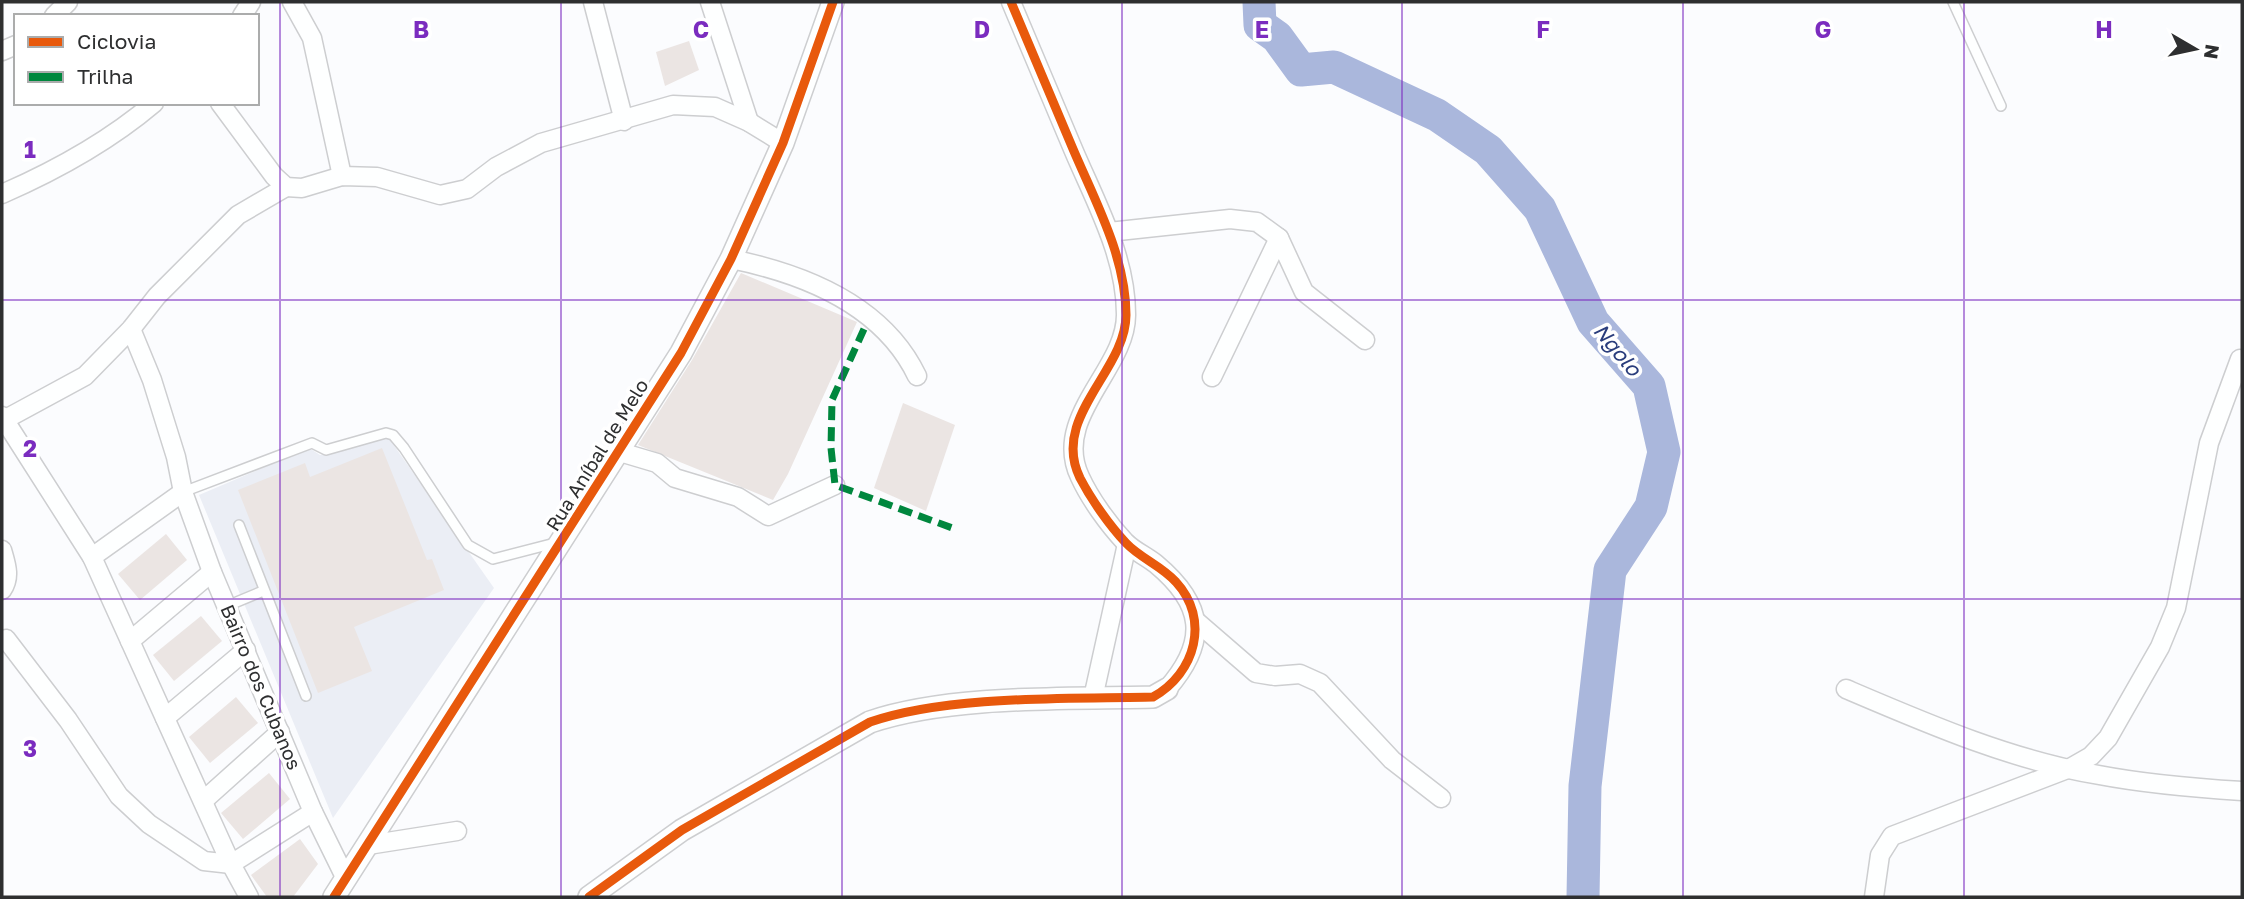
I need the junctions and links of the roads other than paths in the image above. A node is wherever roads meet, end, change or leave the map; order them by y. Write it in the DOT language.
graph roads {
  1 [pos="292,2"];
  2 [pos="593,2"];
  3 [pos="710,2"];
  4 [pos="833,2"];
  5 [pos="1012,2"];
  6 [pos="1953,2"];
  7 [pos="152,105"];
  8 [pos="221,105"];
  9 [pos="2001,106"];
  10 [pos="624,121"];
  11 [pos="749,122"];
  12 [pos="783,144"];
  13 [pos="342,176"];
  14 [pos="286,187"];
  15 [pos="2,194"];
  16 [pos="1109,232"];
  17 [pos="1279,238"];
  18 [pos="731,259"];
  19 [pos="131,329"];
  20 [pos="1365,340"];
  21 [pos="2240,359"];
  22 [pos="918,376"];
  23 [pos="1212,377"];
  24 [pos="3,419"];
  25 [pos="620,452"];
  26 [pos="835,485"];
  27 [pos="183,492"];
  28 [pos="239,525"];
  29 [pos="564,541"];
  30 [pos="1127,544"];
  31 [pos="2,550"];
  32 [pos="92,557"];
  33 [pos="212,572"];
  34 [pos="2,590"];
  35 [pos="263,591"];
  36 [pos="227,606"];
  37 [pos="1197,622"];
  38 [pos="6,639"];
  39 [pos="130,641"];
  40 [pos="246,650"];
  41 [pos="1167,689"];
  42 [pos="1846,689"];
  43 [pos="306,696"];
  44 [pos="1093,698"];
  45 [pos="165,718"];
  46 [pos="280,732"];
  47 [pos="2070,768"];
  48 [pos="2242,791"];
  49 [pos="1441,797"];
  50 [pos="203,801"];
  51 [pos="313,812"];
  52 [pos="457,831"];
  53 [pos="368,845"];
  54 [pos="231,864"];
  55 [pos="346,879"];
  56 [pos="248,897"];
  57 [pos="334,897"];
  58 [pos="589,897"];
  59 [pos="1874,897"];
  1 -- 13 [label="street"];
  2 -- 10 [label="street"];
  3 -- 11 [label="street"];
  4 -- 12 [label="street, Rua Aníbal de Melo"];
  5 -- 16 [label="street"];
  6 -- 9 [label="lane"];
  7 -- 15 [label="street"];
  8 -- 14 [label="street"];
  10 -- 11 [label="street"];
  10 -- 13 [label="street"];
  11 -- 12 [label="street"];
  12 -- 18 [label="street, Rua Aníbal de Melo"];
  13 -- 14 [label="street"];
  14 -- 19 [label="street"];
  16 -- 17 [label="street"];
  16 -- 30 [label="street"];
  17 -- 20 [label="street"];
  17 -- 23 [label="street"];
  18 -- 22 [label="street"];
  18 -- 25 [label="street, Rua Aníbal de Melo"];
  19 -- 24 [label="street"];
  19 -- 27 [label="street, Bairro dos Cubanos"];
  21 -- 47 [label="street"];
  24 -- 32 [label="street"];
  25 -- 26 [label="street"];
  25 -- 29 [label="street, Rua Aníbal de Melo"];
  27 -- 29 [label="lane"];
  27 -- 32 [label="street"];
  27 -- 33 [label="street, Bairro dos Cubanos"];
  28 -- 35 [label="lane"];
  29 -- 53 [label="street, Rua Aníbal de Melo"];
  30 -- 37 [label="street"];
  30 -- 44 [label="street"];
  31 -- 34 [label="street"];
  32 -- 39 [label="street"];
  33 -- 36 [label="street, Bairro dos Cubanos"];
  33 -- 39 [label="street"];
  35 -- 36 [label="lane"];
  35 -- 43 [label="lane"];
  36 -- 40 [label="street, Bairro dos Cubanos"];
  37 -- 41 [label="street"];
  37 -- 49 [label="street"];
  38 -- 54 [label="street"];
  39 -- 45 [label="street"];
  40 -- 45 [label="street"];
  40 -- 46 [label="street, Bairro dos Cubanos"];
  41 -- 44 [label="street"];
  42 -- 47 [label="street"];
  44 -- 58 [label="street"];
  45 -- 50 [label="street"];
  46 -- 50 [label="street"];
  46 -- 51 [label="street, Bairro dos Cubanos"];
  47 -- 48 [label="street"];
  47 -- 59 [label="street"];
  50 -- 54 [label="street"];
  51 -- 54 [label="street"];
  51 -- 55 [label="street, Bairro dos Cubanos"];
  52 -- 53 [label="street"];
  53 -- 55 [label="street, Rua Aníbal de Melo"];
  54 -- 56 [label="street"];
  55 -- 57 [label="street, Rua Aníbal de Melo"];
}
